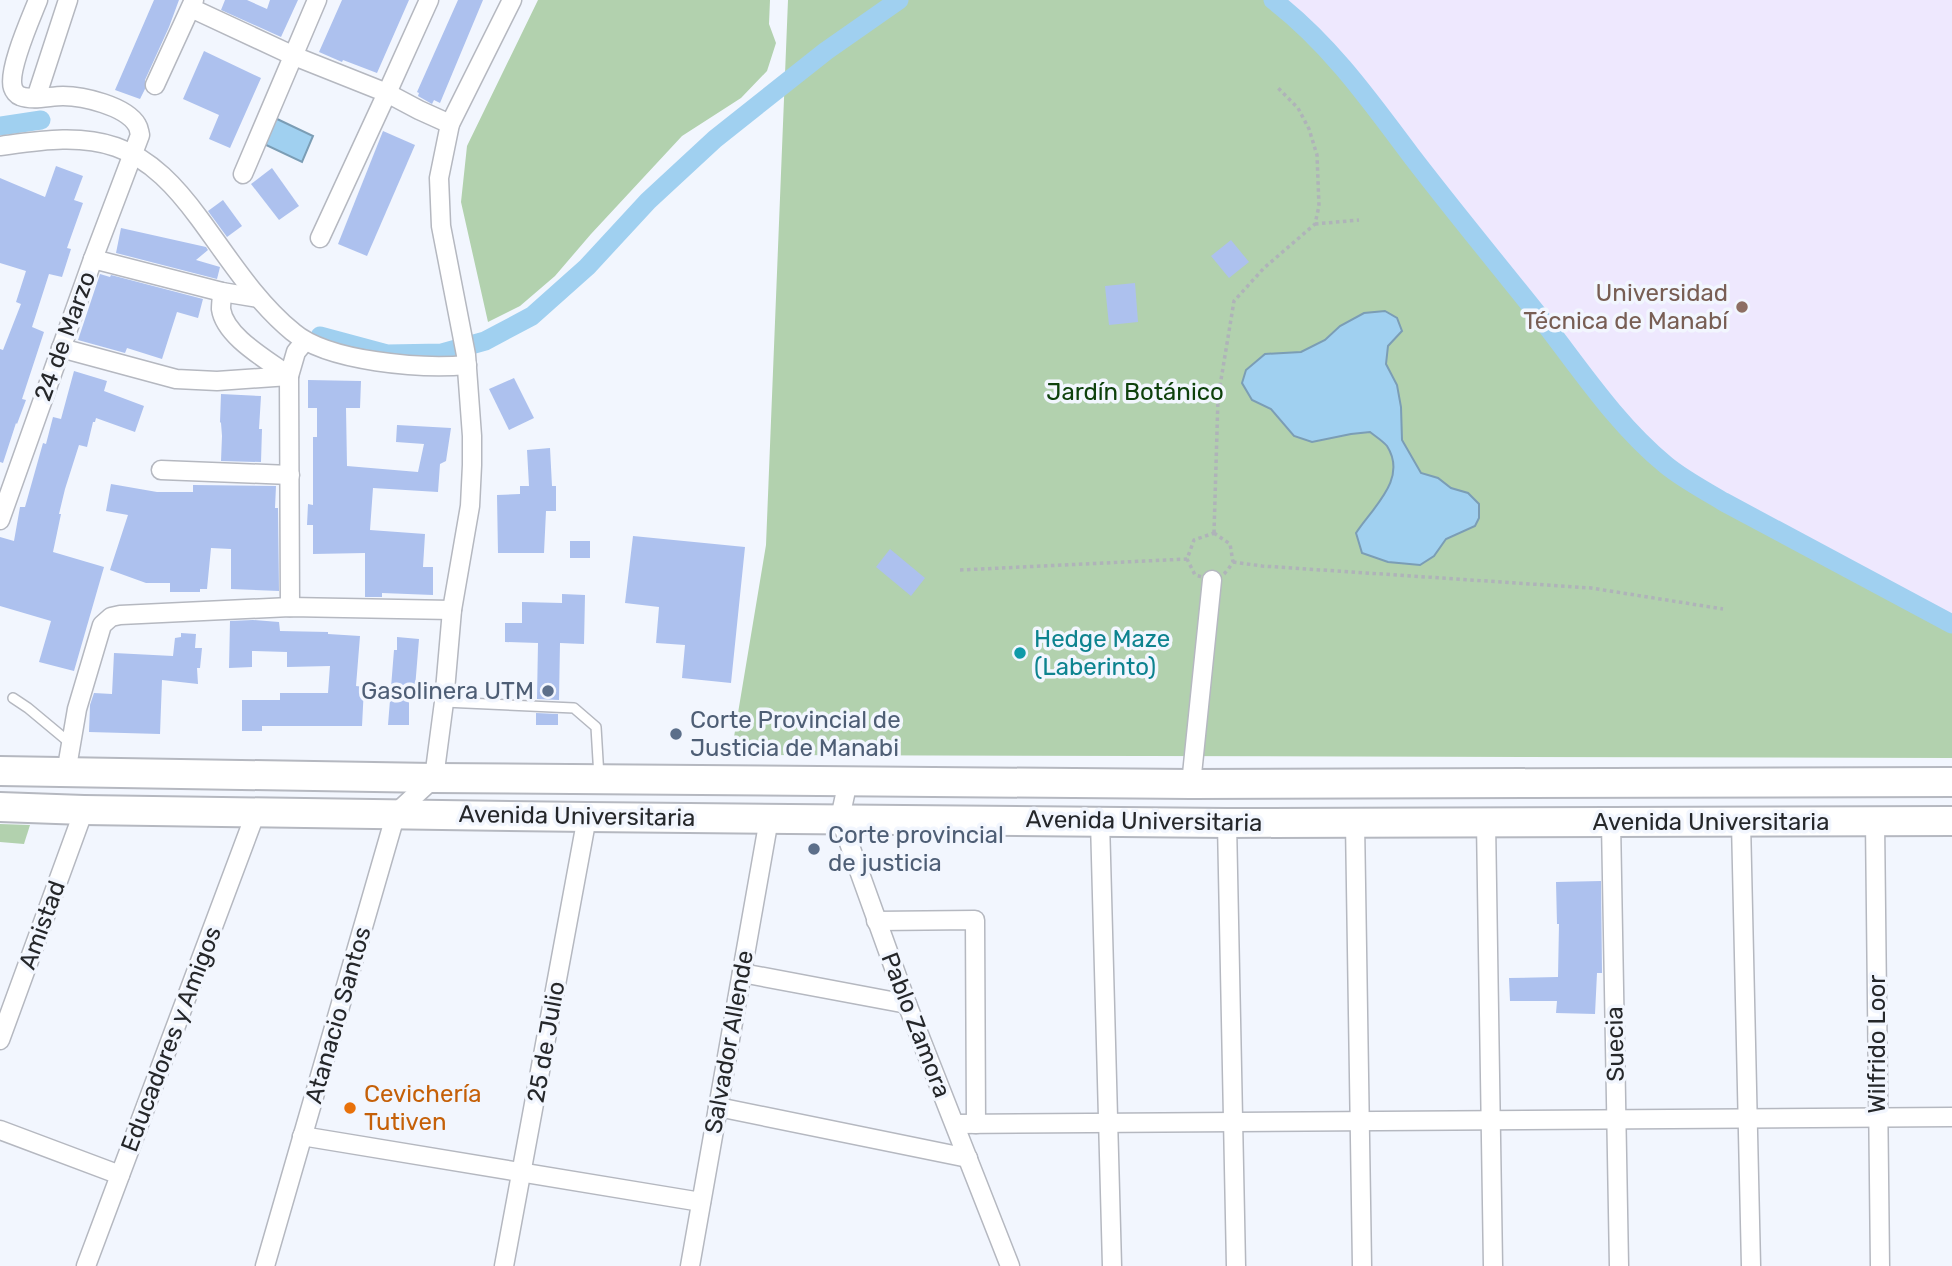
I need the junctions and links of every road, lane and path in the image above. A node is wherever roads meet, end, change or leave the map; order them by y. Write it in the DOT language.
graph roads {
  1 [pos="38,0"];
  2 [pos="68,0"];
  3 [pos="317,0"];
  4 [pos="429,0"];
  5 [pos="512,0"];
  6 [pos="192,4"];
  7 [pos="294,56"];
  8 [pos="155,85"];
  9 [pos="1278,88"];
  10 [pos="387,93"];
  11 [pos="36,98"];
  12 [pos="450,124"];
  13 [pos="0,146"];
  14 [pos="134,155"];
  15 [pos="243,174"];
  16 [pos="1359,220"];
  17 [pos="1315,224"];
  18 [pos="320,238"];
  19 [pos="93,259"];
  20 [pos="222,292"];
  21 [pos="258,298"];
  22 [pos="305,341"];
  23 [pos="61,348"];
  24 [pos="467,360"];
  25 [pos="289,376"];
  26 [pos="161,470"];
  27 [pos="290,475"];
  28 [pos="0,520"];
  29 [pos="1214,533"];
  30 [pos="1187,559"];
  31 [pos="1233,562"];
  32 [pos="960,570"];
  33 [pos="1212,580"];
  34 [pos="290,607"];
  35 [pos="1723,609"];
  36 [pos="452,610"];
  37 [pos="13,698"];
  38 [pos="444,702"];
  39 [pos="70,743"];
  40 [pos="0,771"];
  41 [pos="66,773"];
  42 [pos="434,778"];
  43 [pos="599,779"];
  44 [pos="848,781"];
  45 [pos="1952,782"];
  46 [pos="1191,784"];
  47 [pos="0,807"];
  48 [pos="83,810"];
  49 [pos="256,812"];
  50 [pos="396,813"];
  51 [pos="587,817"];
  52 [pos="840,818"];
  53 [pos="769,819"];
  54 [pos="1100,821"];
  55 [pos="1875,821"];
  56 [pos="1952,821"];
  57 [pos="1355,822"];
  58 [pos="1486,822"];
  59 [pos="1612,822"];
  60 [pos="1741,822"];
  61 [pos="1227,823"];
  62 [pos="876,921"];
  63 [pos="742,973"];
  64 [pos="906,1004"];
  65 [pos="0,1040"];
  66 [pos="718,1107"];
  67 [pos="1952,1117"];
  68 [pos="1877,1118"];
  69 [pos="1748,1119"];
  70 [pos="1616,1120"];
  71 [pos="1491,1121"];
  72 [pos="1233,1122"];
  73 [pos="1360,1122"];
  74 [pos="1108,1123"];
  75 [pos="955,1124"];
  76 [pos="976,1124"];
  77 [pos="0,1130"];
  78 [pos="302,1136"];
  79 [pos="968,1158"];
  80 [pos="522,1172"];
  81 [pos="120,1175"];
  82 [pos="701,1202"];
  83 [pos="86,1266"];
  84 [pos="265,1266"];
  85 [pos="504,1266"];
  86 [pos="690,1266"];
  87 [pos="1010,1266"];
  88 [pos="1112,1266"];
  89 [pos="1236,1266"];
  90 [pos="1362,1266"];
  91 [pos="1493,1266"];
  92 [pos="1619,1266"];
  93 [pos="1751,1266"];
  94 [pos="1880,1266"];
  1 -- 11 [label="street"];
  2 -- 11 [label="street"];
  3 -- 7 [label="street"];
  4 -- 10 [label="street"];
  5 -- 12 [label="street"];
  6 -- 7 [label="street"];
  6 -- 8 [label="street"];
  7 -- 10 [label="street"];
  7 -- 15 [label="street"];
  9 -- 17 [label="path"];
  10 -- 12 [label="street"];
  10 -- 18 [label="street"];
  11 -- 14 [label="street, 24 de Marzo"];
  12 -- 24 [label="street"];
  13 -- 14 [label="street"];
  14 -- 19 [label="street, 24 de Marzo"];
  14 -- 21 [label="street"];
  16 -- 17 [label="path"];
  17 -- 29 [label="path"];
  19 -- 20 [label="street"];
  19 -- 23 [label="street, 24 de Marzo"];
  20 -- 21 [label="street"];
  20 -- 25 [label="street"];
  21 -- 22 [label="street"];
  22 -- 24 [label="street"];
  22 -- 25 [label="street"];
  23 -- 25 [label="street"];
  23 -- 28 [label="street, 24 de Marzo"];
  24 -- 36 [label="street"];
  25 -- 27 [label="street"];
  26 -- 27 [label="street"];
  27 -- 34 [label="street"];
  29 -- 30 [label="path"];
  29 -- 31 [label="path"];
  30 -- 32 [label="path"];
  30 -- 33 [label="path"];
  31 -- 33 [label="path"];
  31 -- 35 [label="path"];
  33 -- 46 [label="street"];
  34 -- 36 [label="street"];
  34 -- 39 [label="street"];
  36 -- 38 [label="street"];
  37 -- 39 [label="lane"];
  38 -- 42 [label="street"];
  38 -- 43 [label="lane"];
  39 -- 41 [label="street"];
  40 -- 41 [label="main road, Avenida Universitaria"];
  41 -- 42 [label="main road, Avenida Universitaria"];
  42 -- 43 [label="main road, Avenida Universitaria"];
  42 -- 50 [label="street"];
  43 -- 44 [label="main road, Avenida Universitaria"];
  44 -- 46 [label="main road, Avenida Universitaria"];
  44 -- 52 [label="street"];
  45 -- 46 [label="main road, Avenida Universitaria"];
  47 -- 48 [label="main road, Avenida Universitaria"];
  48 -- 49 [label="main road, Avenida Universitaria"];
  48 -- 65 [label="street, Amistad"];
  49 -- 50 [label="main road, Avenida Universitaria"];
  49 -- 81 [label="street, Educadores y Amigos"];
  50 -- 51 [label="main road, Avenida Universitaria"];
  50 -- 78 [label="street, Atanacio Santos"];
  51 -- 53 [label="main road, Avenida Universitaria"];
  51 -- 80 [label="street, 25 de Julio"];
  52 -- 53 [label="main road, Avenida Universitaria"];
  52 -- 54 [label="main road, Avenida Universitaria"];
  52 -- 62 [label="street, Pablo Zamora"];
  53 -- 63 [label="street, Salvador Allende"];
  54 -- 61 [label="main road, Avenida Universitaria"];
  54 -- 74 [label="street"];
  55 -- 56 [label="main road, Avenida Universitaria"];
  55 -- 60 [label="main road, Avenida Universitaria"];
  55 -- 68 [label="street, Wilfrido Loor"];
  57 -- 58 [label="main road, Avenida Universitaria"];
  57 -- 61 [label="main road, Avenida Universitaria"];
  57 -- 73 [label="street"];
  58 -- 59 [label="main road, Avenida Universitaria"];
  58 -- 71 [label="street"];
  59 -- 60 [label="main road, Avenida Universitaria"];
  59 -- 70 [label="street, Suecia"];
  60 -- 69 [label="street"];
  61 -- 72 [label="street"];
  62 -- 64 [label="street, Pablo Zamora"];
  62 -- 76 [label="street"];
  63 -- 64 [label="street"];
  63 -- 66 [label="street, Salvador Allende"];
  64 -- 75 [label="street, Pablo Zamora"];
  66 -- 79 [label="street"];
  66 -- 82 [label="street, Salvador Allende"];
  67 -- 68 [label="street"];
  68 -- 69 [label="street"];
  68 -- 94 [label="street, Wilfrido Loor"];
  69 -- 70 [label="street"];
  69 -- 93 [label="street"];
  70 -- 71 [label="street"];
  70 -- 92 [label="street, Suecia"];
  71 -- 73 [label="street"];
  71 -- 91 [label="street"];
  72 -- 73 [label="street"];
  72 -- 74 [label="street"];
  72 -- 89 [label="street"];
  73 -- 90 [label="street"];
  74 -- 76 [label="street"];
  74 -- 88 [label="street"];
  75 -- 76 [label="street"];
  75 -- 79 [label="street, Pablo Zamora"];
  77 -- 81 [label="street"];
  78 -- 80 [label="street"];
  78 -- 84 [label="street, Atanacio Santos"];
  79 -- 87 [label="street, Pablo Zamora"];
  80 -- 82 [label="street"];
  80 -- 85 [label="street, 25 de Julio"];
  81 -- 83 [label="street, Educadores y Amigos"];
  82 -- 86 [label="street, Salvador Allende"];
}
